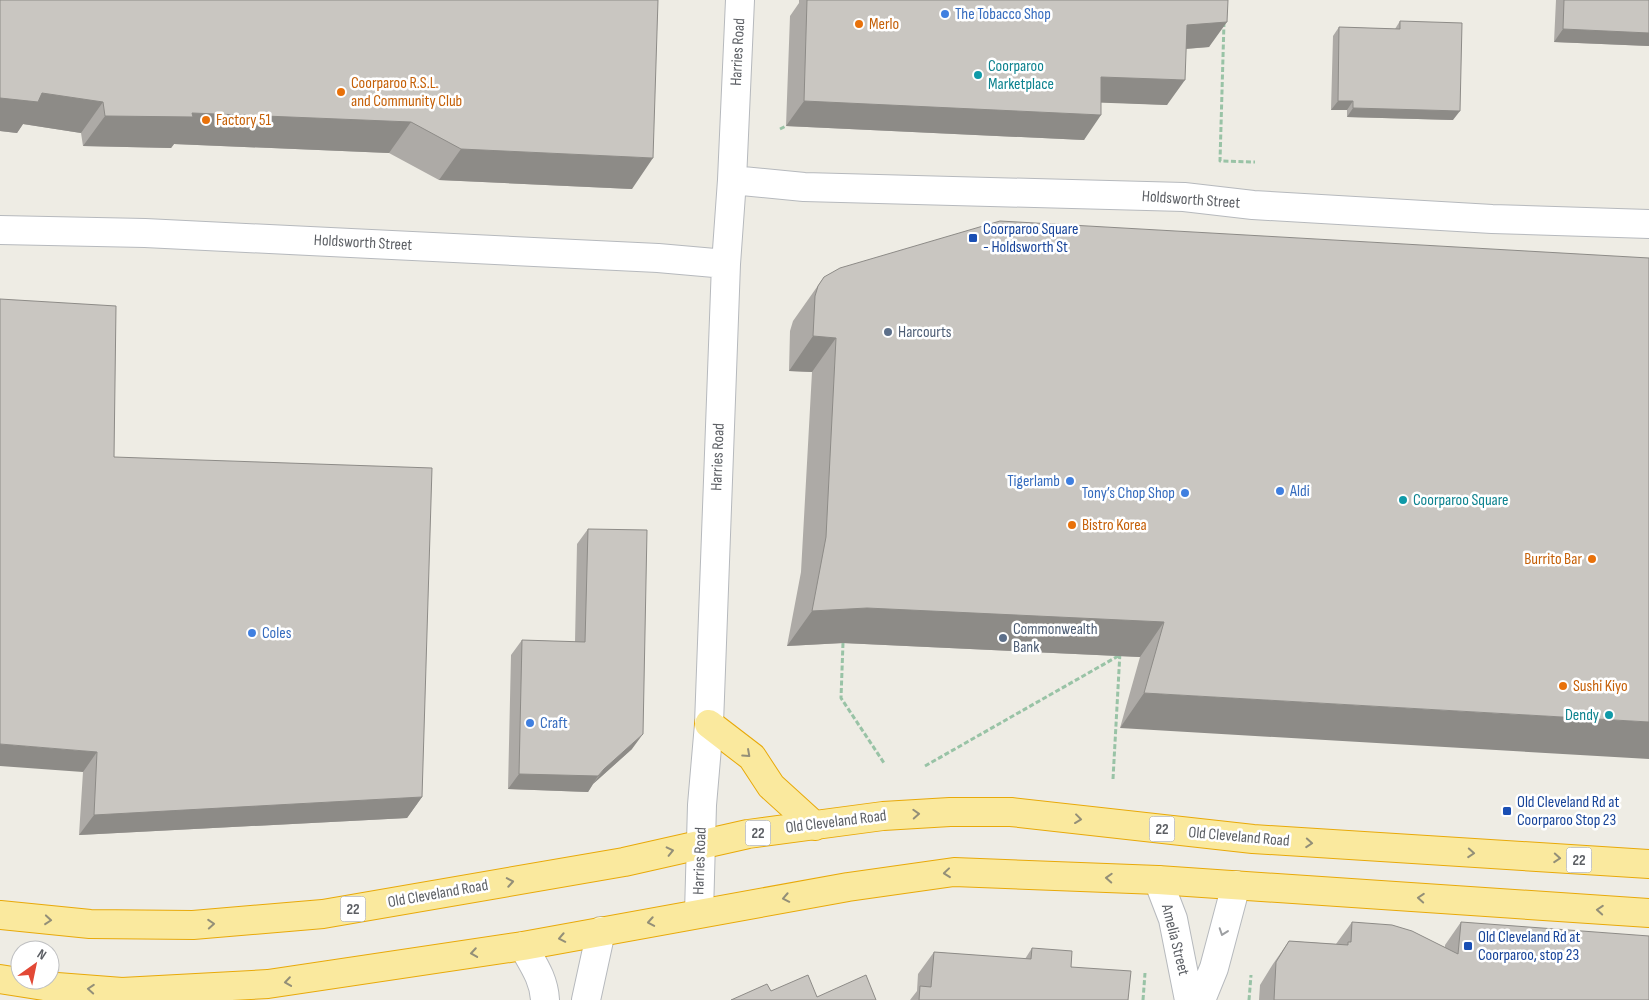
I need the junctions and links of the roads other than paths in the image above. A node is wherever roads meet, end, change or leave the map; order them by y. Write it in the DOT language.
graph roads {
  1 [pos="740,0"];
  2 [pos="732,180"];
  3 [pos="1649,224"];
  4 [pos="0,230"];
  5 [pos="726,264"];
  6 [pos="709,724"];
  7 [pos="815,826"];
  8 [pos="700,844"];
  9 [pos="1649,864"];
  10 [pos="1158,880"];
  11 [pos="1236,885"];
  12 [pos="699,913"];
  13 [pos="1649,913"];
  14 [pos="0,915"];
  15 [pos="601,931"];
  16 [pos="523,946"];
  17 [pos="0,979"];
  18 [pos="545,1000"];
  19 [pos="586,1000"];
  20 [pos="1189,1000"];
  21 [pos="1201,1000"];
  1 -- 2 [label="street, Harries Road"];
  2 -- 3 [label="street, Holdsworth Street"];
  2 -- 5 [label="street, Harries Road"];
  4 -- 5 [label="street, Holdsworth Street"];
  5 -- 6 [label="street, Harries Road"];
  6 -- 7 [label="highway, one-way"];
  6 -- 8 [label="street, Harries Road"];
  7 -- 8 [label="highway, Old Cleveland Road / 22"];
  7 -- 9 [label="highway, Old Cleveland Road / 22, one-way"];
  8 -- 12 [label="street, Harries Road"];
  14 -- 8 [label="highway, Old Cleveland Road / 22, one-way"];
  10 -- 11 [label="highway"];
  10 -- 12 [label="highway, one-way"];
  10 -- 20 [label="street, Amelia Street"];
  13 -- 11 [label="highway, one-way"];
  11 -- 21 [label="street, Amelia Street, one-way"];
  12 -- 15 [label="highway, one-way"];
  15 -- 16 [label="highway, one-way"];
  15 -- 19 [label="street"];
  16 -- 17 [label="highway, one-way"];
  16 -- 18 [label="street"];
}
